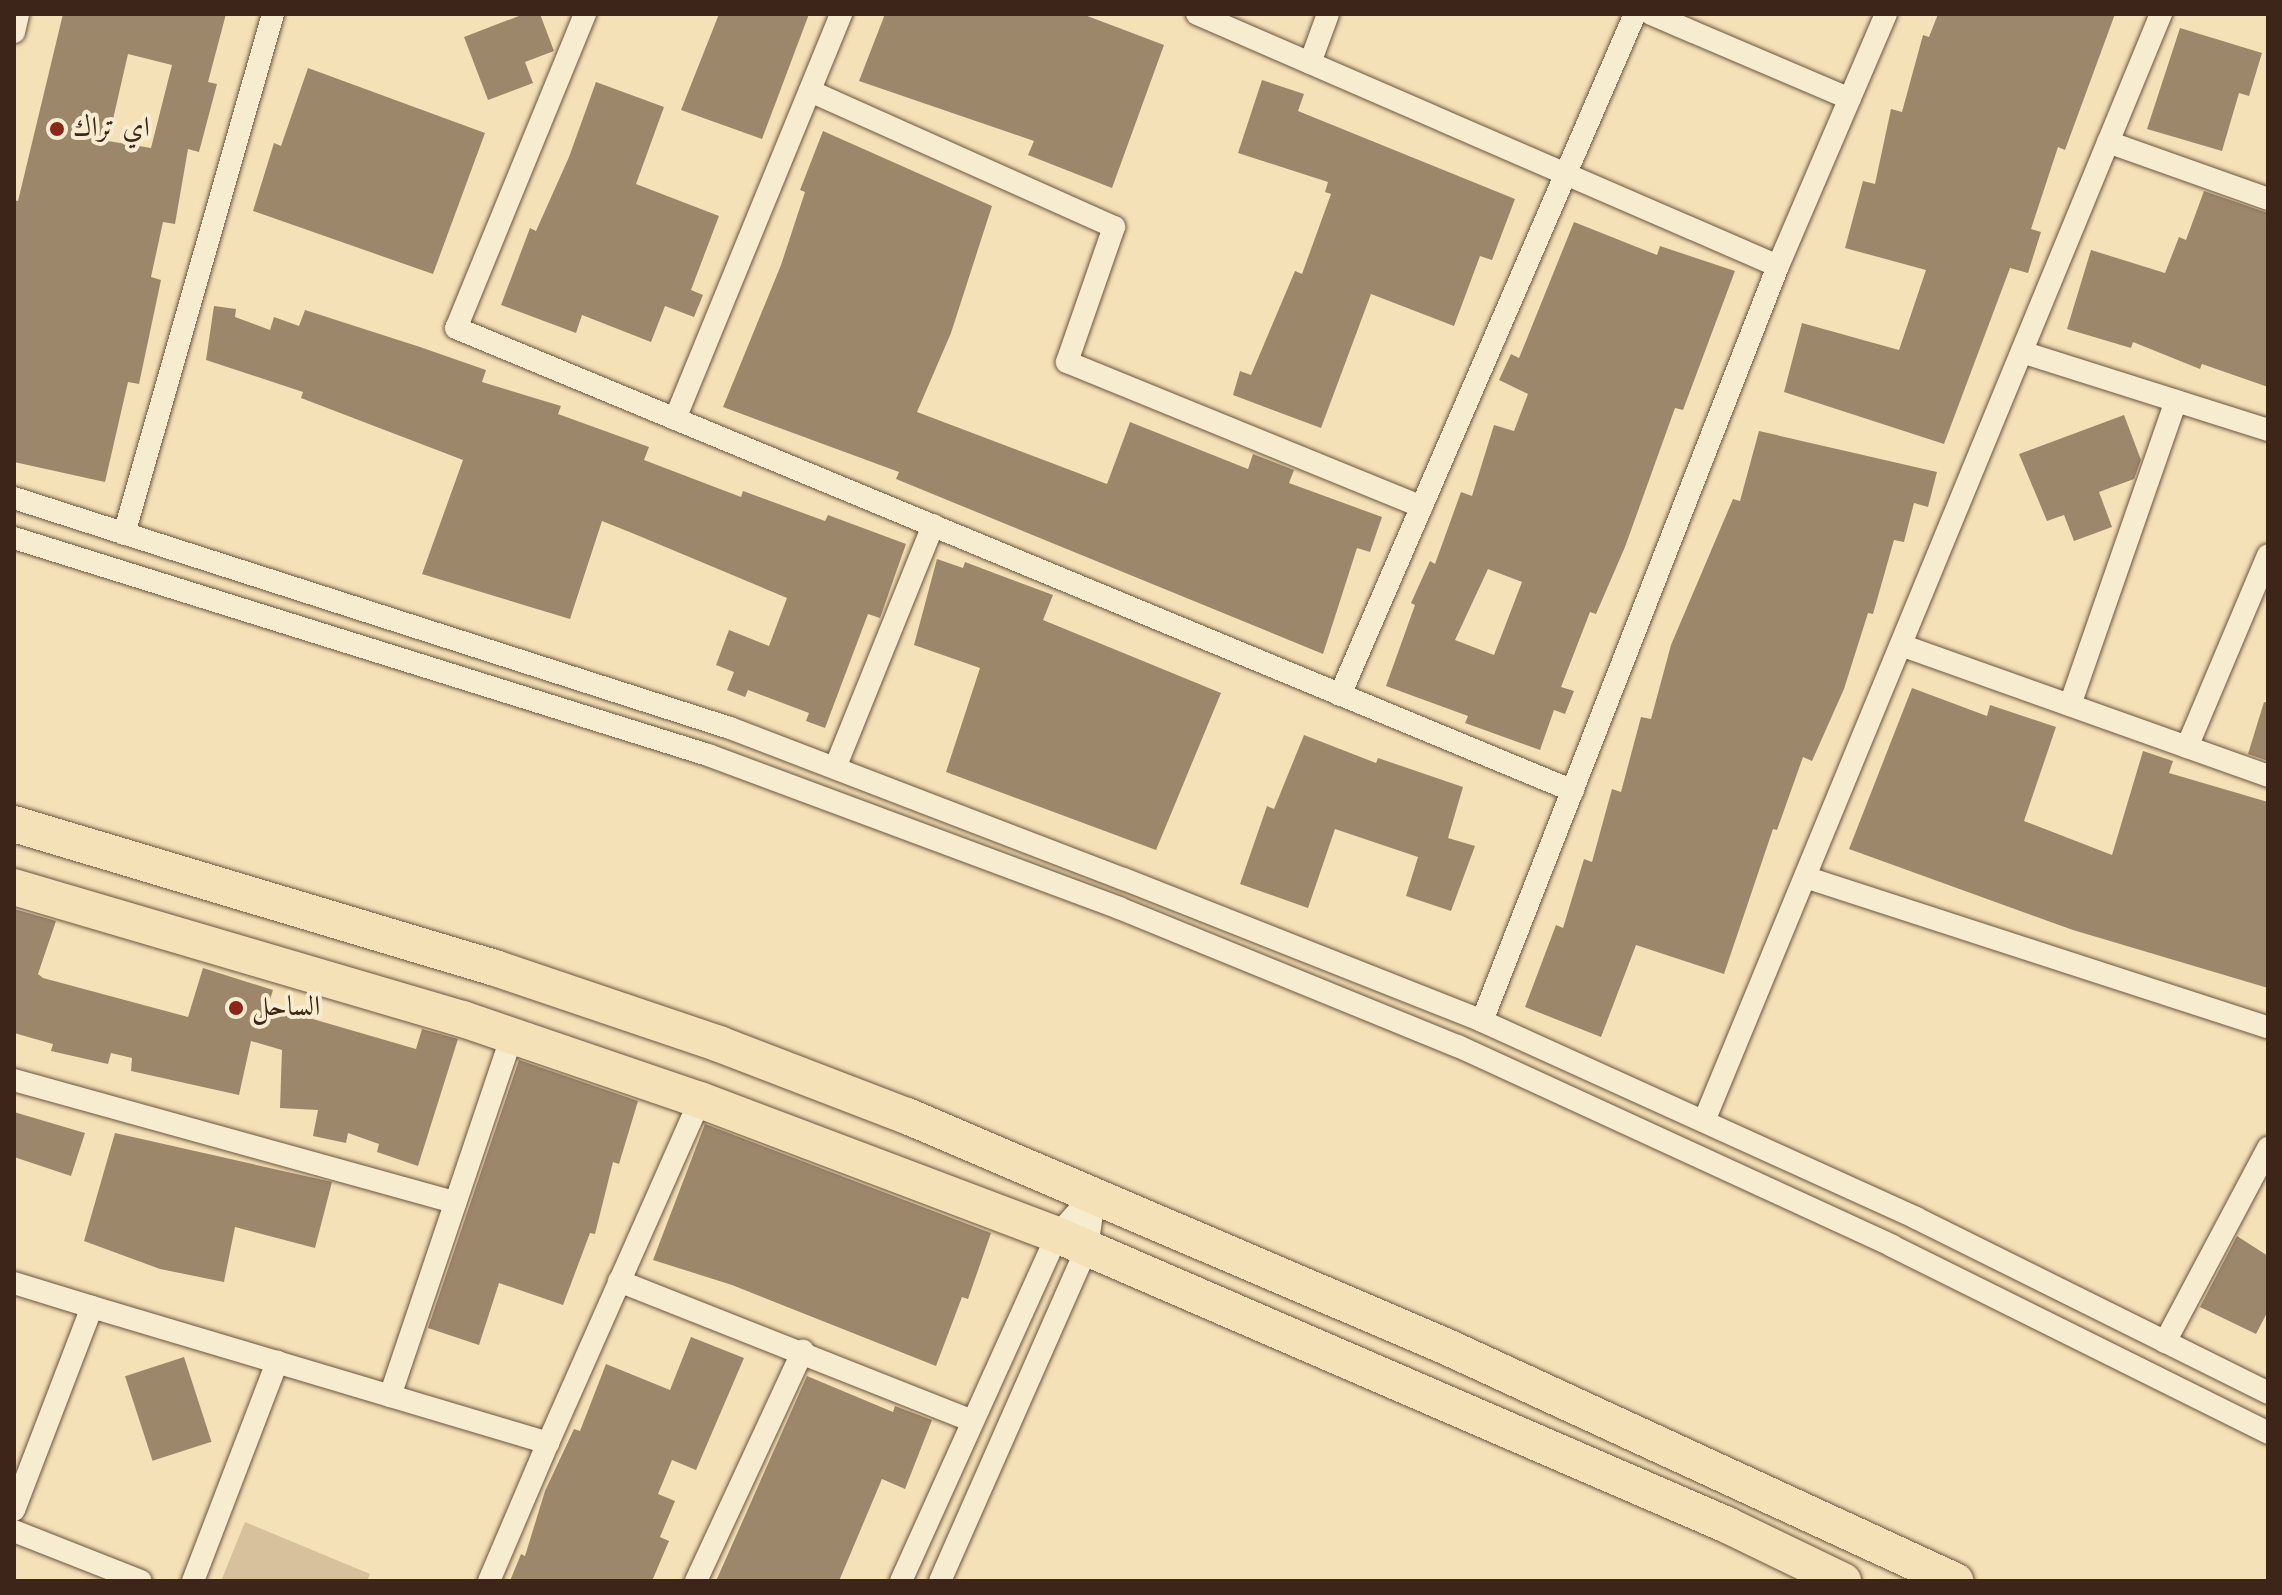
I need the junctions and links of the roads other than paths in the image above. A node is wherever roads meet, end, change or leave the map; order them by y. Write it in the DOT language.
graph roads {
  1 [pos="18,14"];
  2 [pos="273,14"];
  3 [pos="585,14"];
  4 [pos="841,14"];
  5 [pos="1197,14"];
  6 [pos="1328,14"];
  7 [pos="1635,14"];
  8 [pos="1651,14"];
  9 [pos="1886,14"];
  10 [pos="2161,14"];
  11 [pos="14,32"];
  12 [pos="1310,63"];
  13 [pos="810,91"];
  14 [pos="1850,99"];
  15 [pos="2108,142"];
  16 [pos="1567,174"];
  17 [pos="2268,199"];
  18 [pos="1778,266"];
  19 [pos="2022,352"];
  20 [pos="2176,401"];
  21 [pos="675,419"];
  22 [pos="2268,430"];
  23 [pos="14,498"];
  24 [pos="1422,507"];
  25 [pos="933,525"];
  26 [pos="124,534"];
  27 [pos="14,538"];
  28 [pos="2268,555"];
  29 [pos="1901,645"];
  30 [pos="1340,695"];
  31 [pos="2070,705"];
  32 [pos="2187,747"];
  33 [pos="835,768"];
  34 [pos="2268,776"];
  35 [pos="1573,791"];
  36 [pos="14,824"];
  37 [pos="1805,877"];
  38 [pos="14,887"];
  39 [pos="1482,1021"];
  40 [pos="2268,1027"];
  41 [pos="512,1036"];
  42 [pos="14,1080"];
  43 [pos="700,1100"];
  44 [pos="1704,1121"];
  45 [pos="2268,1148"];
  46 [pos="1095,1193"];
  47 [pos="455,1202"];
  48 [pos="1072,1241"];
  49 [pos="619,1281"];
  50 [pos="14,1283"];
  51 [pos="92,1307"];
  52 [pos="2165,1342"];
  53 [pos="803,1351"];
  54 [pos="277,1362"];
  55 [pos="2268,1393"];
  56 [pos="390,1396"];
  57 [pos="972,1421"];
  58 [pos="2268,1433"];
  59 [pos="548,1443"];
  60 [pos="14,1510"];
  61 [pos="14,1531"];
  62 [pos="141,1581"];
  63 [pos="193,1581"];
  64 [pos="489,1581"];
  65 [pos="696,1581"];
  66 [pos="901,1581"];
  67 [pos="940,1581"];
  68 [pos="1843,1581"];
  69 [pos="1955,1581"];
  1 -- 11 [label="street"];
  2 -- 26 [label="street"];
  3 -- 21 [label="street"];
  4 -- 13 [label="street"];
  5 -- 12 [label="street"];
  6 -- 12 [label="street"];
  7 -- 16 [label="street"];
  8 -- 14 [label="street"];
  9 -- 14 [label="street"];
  10 -- 15 [label="street"];
  12 -- 16 [label="street"];
  13 -- 21 [label="street"];
  13 -- 24 [label="street"];
  14 -- 18 [label="street"];
  15 -- 17 [label="street"];
  15 -- 19 [label="street"];
  16 -- 18 [label="street"];
  16 -- 24 [label="street"];
  18 -- 35 [label="street"];
  19 -- 20 [label="street"];
  19 -- 29 [label="street"];
  20 -- 22 [label="street"];
  20 -- 31 [label="street"];
  21 -- 25 [label="street"];
  23 -- 26 [label="street"];
  24 -- 30 [label="street"];
  25 -- 30 [label="street"];
  25 -- 33 [label="street"];
  26 -- 33 [label="street"];
  27 -- 58 [label="street"];
  28 -- 32 [label="street"];
  29 -- 31 [label="street"];
  29 -- 37 [label="street"];
  30 -- 35 [label="street"];
  31 -- 32 [label="street"];
  32 -- 34 [label="street"];
  33 -- 39 [label="street"];
  35 -- 39 [label="street"];
  36 -- 46 [label="main road"];
  37 -- 40 [label="street"];
  37 -- 44 [label="street"];
  38 -- 41 [label="main road"];
  39 -- 44 [label="street"];
  41 -- 43 [label="main road"];
  41 -- 47 [label="street"];
  42 -- 47 [label="street"];
  43 -- 48 [label="main road"];
  43 -- 49 [label="street"];
  44 -- 52 [label="street"];
  45 -- 52 [label="street"];
  46 -- 48 [label="street"];
  46 -- 48 [label="street"];
  46 -- 69 [label="main road"];
  47 -- 56 [label="street"];
  48 -- 57 [label="street"];
  48 -- 67 [label="street"];
  48 -- 68 [label="main road"];
  49 -- 53 [label="street"];
  49 -- 59 [label="street"];
  50 -- 51 [label="street"];
  51 -- 54 [label="street"];
  51 -- 60 [label="street"];
  52 -- 55 [label="street"];
  53 -- 57 [label="street"];
  53 -- 65 [label="street"];
  54 -- 56 [label="street"];
  54 -- 63 [label="street"];
  56 -- 59 [label="street"];
  57 -- 66 [label="street"];
  59 -- 64 [label="street"];
  61 -- 62 [label="street"];
}
